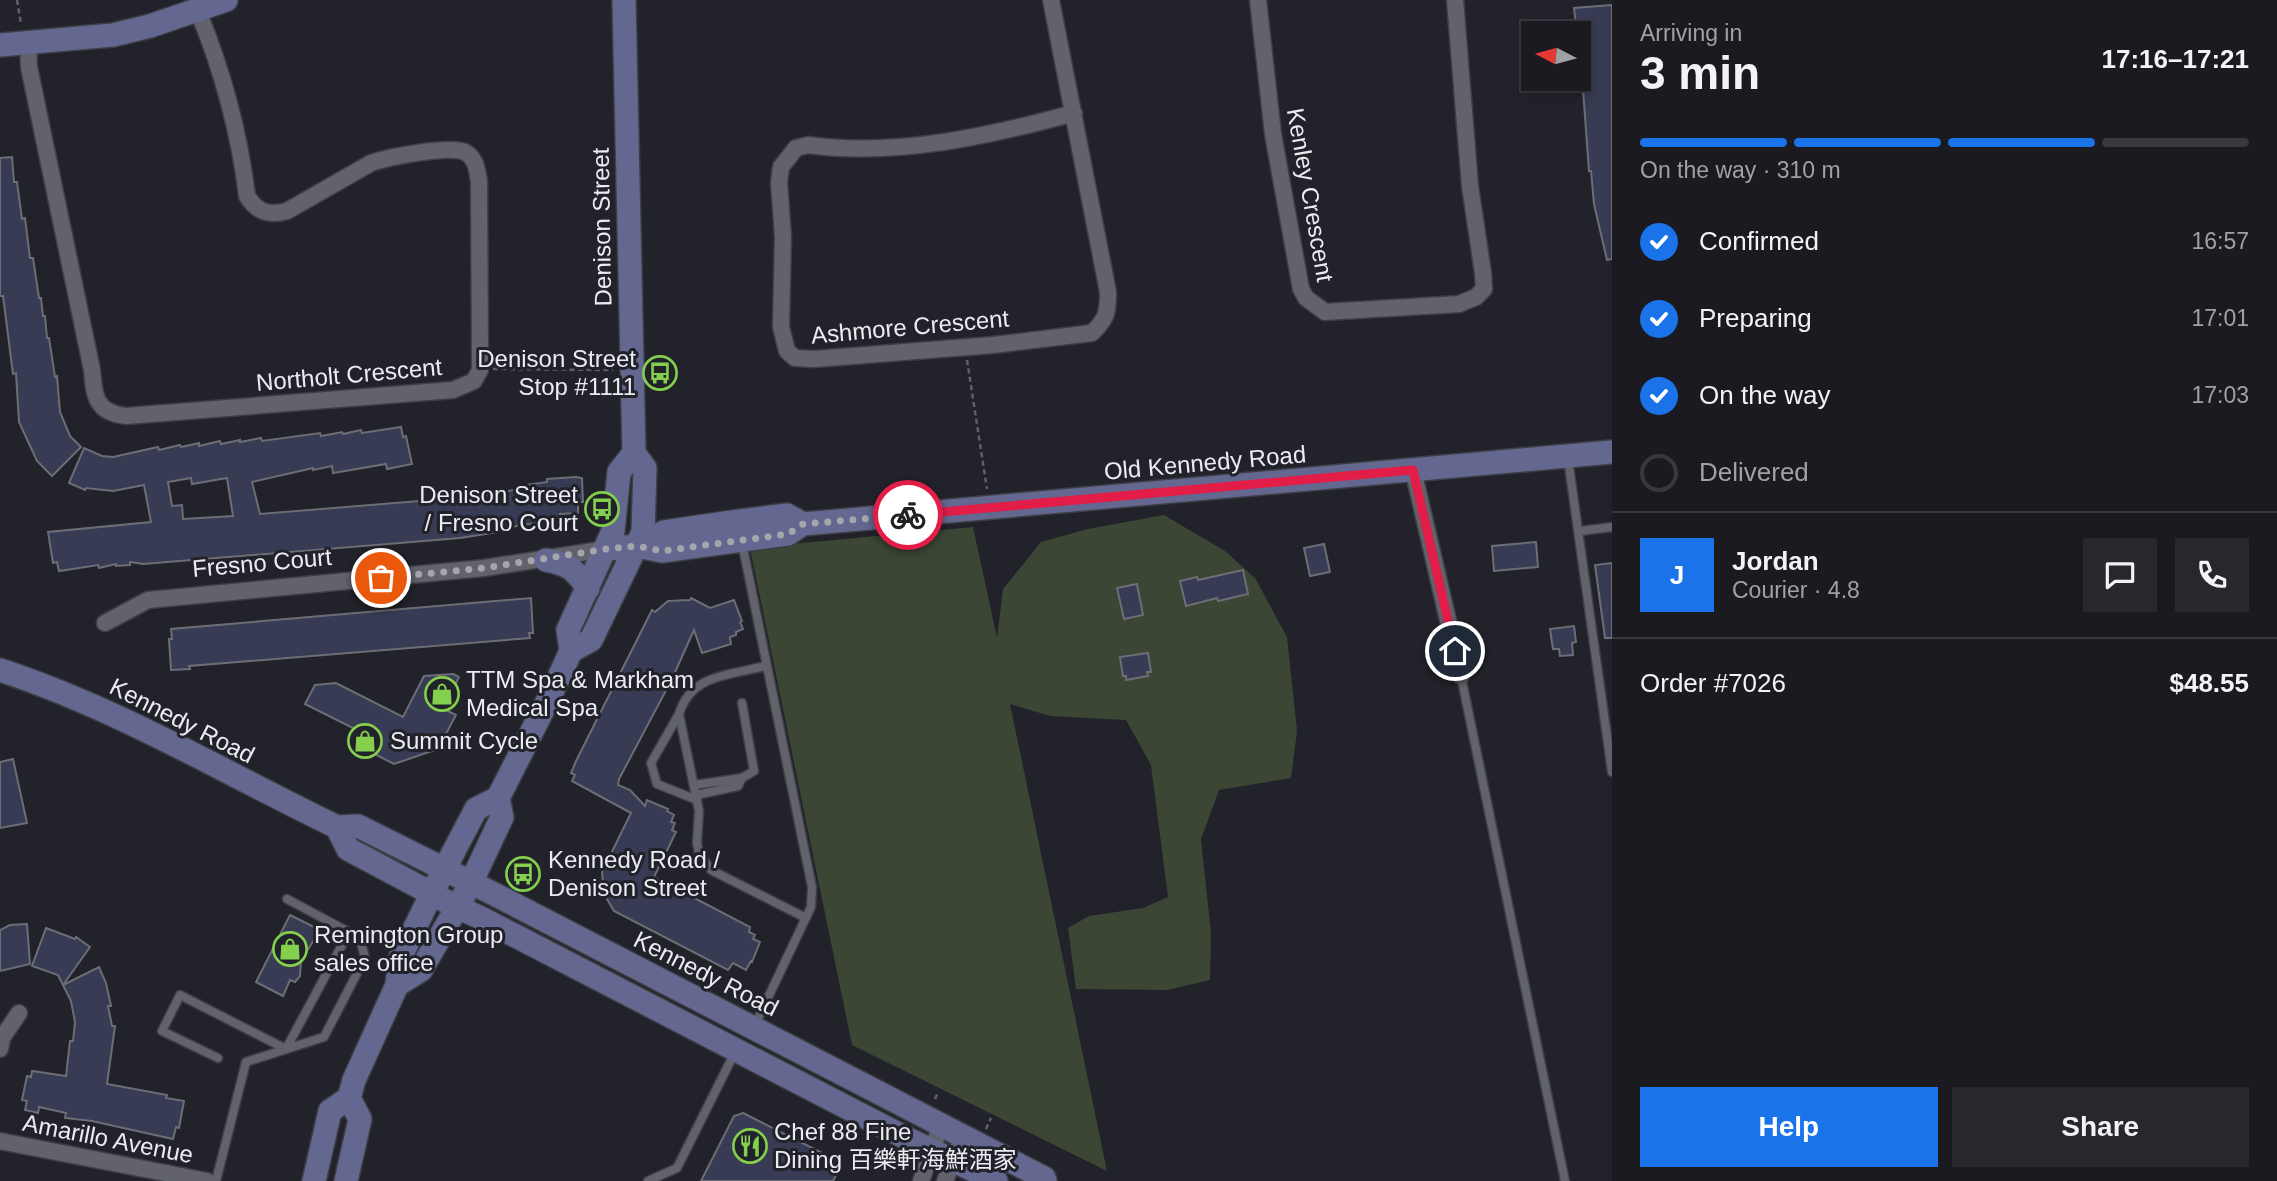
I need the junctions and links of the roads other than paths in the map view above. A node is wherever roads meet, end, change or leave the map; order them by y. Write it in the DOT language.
graph roads {
  1 [pos="226,0"];
  2 [pos="624,0"];
  3 [pos="1051,0"];
  4 [pos="1258,0"];
  5 [pos="1455,0"];
  6 [pos="198,11"];
  7 [pos="24,33"];
  8 [pos="0,45"];
  9 [pos="1074,113"];
  10 [pos="1612,452"];
  11 [pos="634,453"];
  12 [pos="1568,456"];
  13 [pos="1413,470"];
  14 [pos="803,524"];
  15 [pos="1612,527"];
  16 [pos="1580,531"];
  17 [pos="741,540"];
  18 [pos="637,546"];
  19 [pos="606,549"];
  20 [pos="546,560"];
  21 [pos="588,588"];
  22 [pos="105,623"];
  23 [pos="570,651"];
  24 [pos="766,666"];
  25 [pos="0,670"];
  26 [pos="1461,676"];
  27 [pos="742,704"];
  28 [pos="678,714"];
  29 [pos="1612,772"];
  30 [pos="742,778"];
  31 [pos="694,785"];
  32 [pos="498,798"];
  33 [pos="696,798"];
  34 [pos="337,827"];
  35 [pos="444,870"];
  36 [pos="471,883"];
  37 [pos="432,893"];
  38 [pos="287,899"];
  39 [pos="457,908"];
  40 [pos="806,918"];
  41 [pos="349,932"];
  42 [pos="397,985"];
  43 [pos="19,1013"];
  44 [pos="753,1027"];
  45 [pos="0,1049"];
  46 [pos="286,1049"];
  47 [pos="736,1050"];
  48 [pos="218,1058"];
  49 [pos="349,1098"];
  50 [pos="937,1115"];
  51 [pos="974,1134"];
  52 [pos="0,1141"];
  53 [pos="932,1150"];
  54 [pos="949,1171"];
  55 [pos="206,1181"];
  56 [pos="216,1181"];
  57 [pos="314,1181"];
  58 [pos="346,1181"];
  59 [pos="648,1181"];
  60 [pos="921,1181"];
  61 [pos="996,1181"];
  62 [pos="1045,1181"];
  63 [pos="1565,1181"];
  1 -- 6 [label="street"];
  2 -- 11 [label="street, Denison Street"];
  3 -- 9 [label="street, Ashmore Crescent"];
  4 -- 5 [label="street, Kenley Crescent"];
  6 -- 7 [label="street"];
  6 -- 7 [label="street, Northolt Crescent"];
  7 -- 8 [label="street"];
  9 -- 9 [label="street, Ashmore Crescent"];
  10 -- 12 [label="street, Old Kennedy Road"];
  11 -- 18 [label="street, Denison Street"];
  11 -- 19 [label="street, Denison Street"];
  12 -- 13 [label="street, Old Kennedy Road"];
  12 -- 16 [label="lane"];
  13 -- 14 [label="street, Old Kennedy Road"];
  13 -- 26 [label="street"];
  14 -- 17 [label="street, Old Kennedy Road"];
  14 -- 18 [label="street, Old Kennedy Road"];
  15 -- 16 [label="lane"];
  16 -- 29 [label="lane"];
  17 -- 18 [label="street, Old Kennedy Road"];
  17 -- 24 [label="lane"];
  18 -- 19 [label="street, Fresno Court"];
  18 -- 23 [label="street, Denison Street"];
  19 -- 20 [label="street, Fresno Court"];
  19 -- 21 [label="street, Denison Street"];
  20 -- 21 [label="street"];
  20 -- 22 [label="street, Fresno Court"];
  21 -- 23 [label="street, Denison Street"];
  23 -- 32 [label="street, Denison Street"];
  24 -- 28 [label="lane"];
  24 -- 40 [label="lane"];
  25 -- 34 [label="street, Kennedy Road"];
  26 -- 63 [label="lane"];
  27 -- 30 [label="lane"];
  28 -- 31 [label="lane"];
  28 -- 33 [label="lane"];
  30 -- 31 [label="lane"];
  30 -- 33 [label="lane"];
  31 -- 33 [label="lane"];
  32 -- 35 [label="street, Denison Street"];
  32 -- 36 [label="street, Denison Street"];
  33 -- 40 [label="lane"];
  34 -- 35 [label="street, Kennedy Road"];
  34 -- 37 [label="street, Kennedy Road"];
  35 -- 36 [label="street, Kennedy Road"];
  35 -- 37 [label="street, Denison Street"];
  36 -- 39 [label="street, Denison Street"];
  36 -- 44 [label="street, Kennedy Road"];
  37 -- 39 [label="street, Kennedy Road"];
  37 -- 42 [label="street, Denison Street"];
  38 -- 41 [label="lane"];
  39 -- 42 [label="street, Denison Street"];
  39 -- 47 [label="street, Kennedy Road"];
  40 -- 44 [label="lane"];
  41 -- 46 [label="lane"];
  41 -- 46 [label="lane"];
  42 -- 49 [label="street, Denison Street"];
  43 -- 45 [label="street"];
  44 -- 50 [label="street, Kennedy Road"];
  46 -- 48 [label="lane"];
  46 -- 56 [label="lane"];
  47 -- 53 [label="street, Kennedy Road"];
  47 -- 59 [label="lane"];
  49 -- 57 [label="street, Denison Street"];
  49 -- 58 [label="street"];
  50 -- 51 [label="street, Kennedy Road"];
  50 -- 53 [label="street"];
  51 -- 54 [label="street"];
  51 -- 62 [label="street, Kennedy Road"];
  52 -- 55 [label="street, Amarillo Avenue"];
  53 -- 54 [label="street, Kennedy Road"];
  53 -- 60 [label="street"];
  54 -- 61 [label="street, Kennedy Road"];
}
